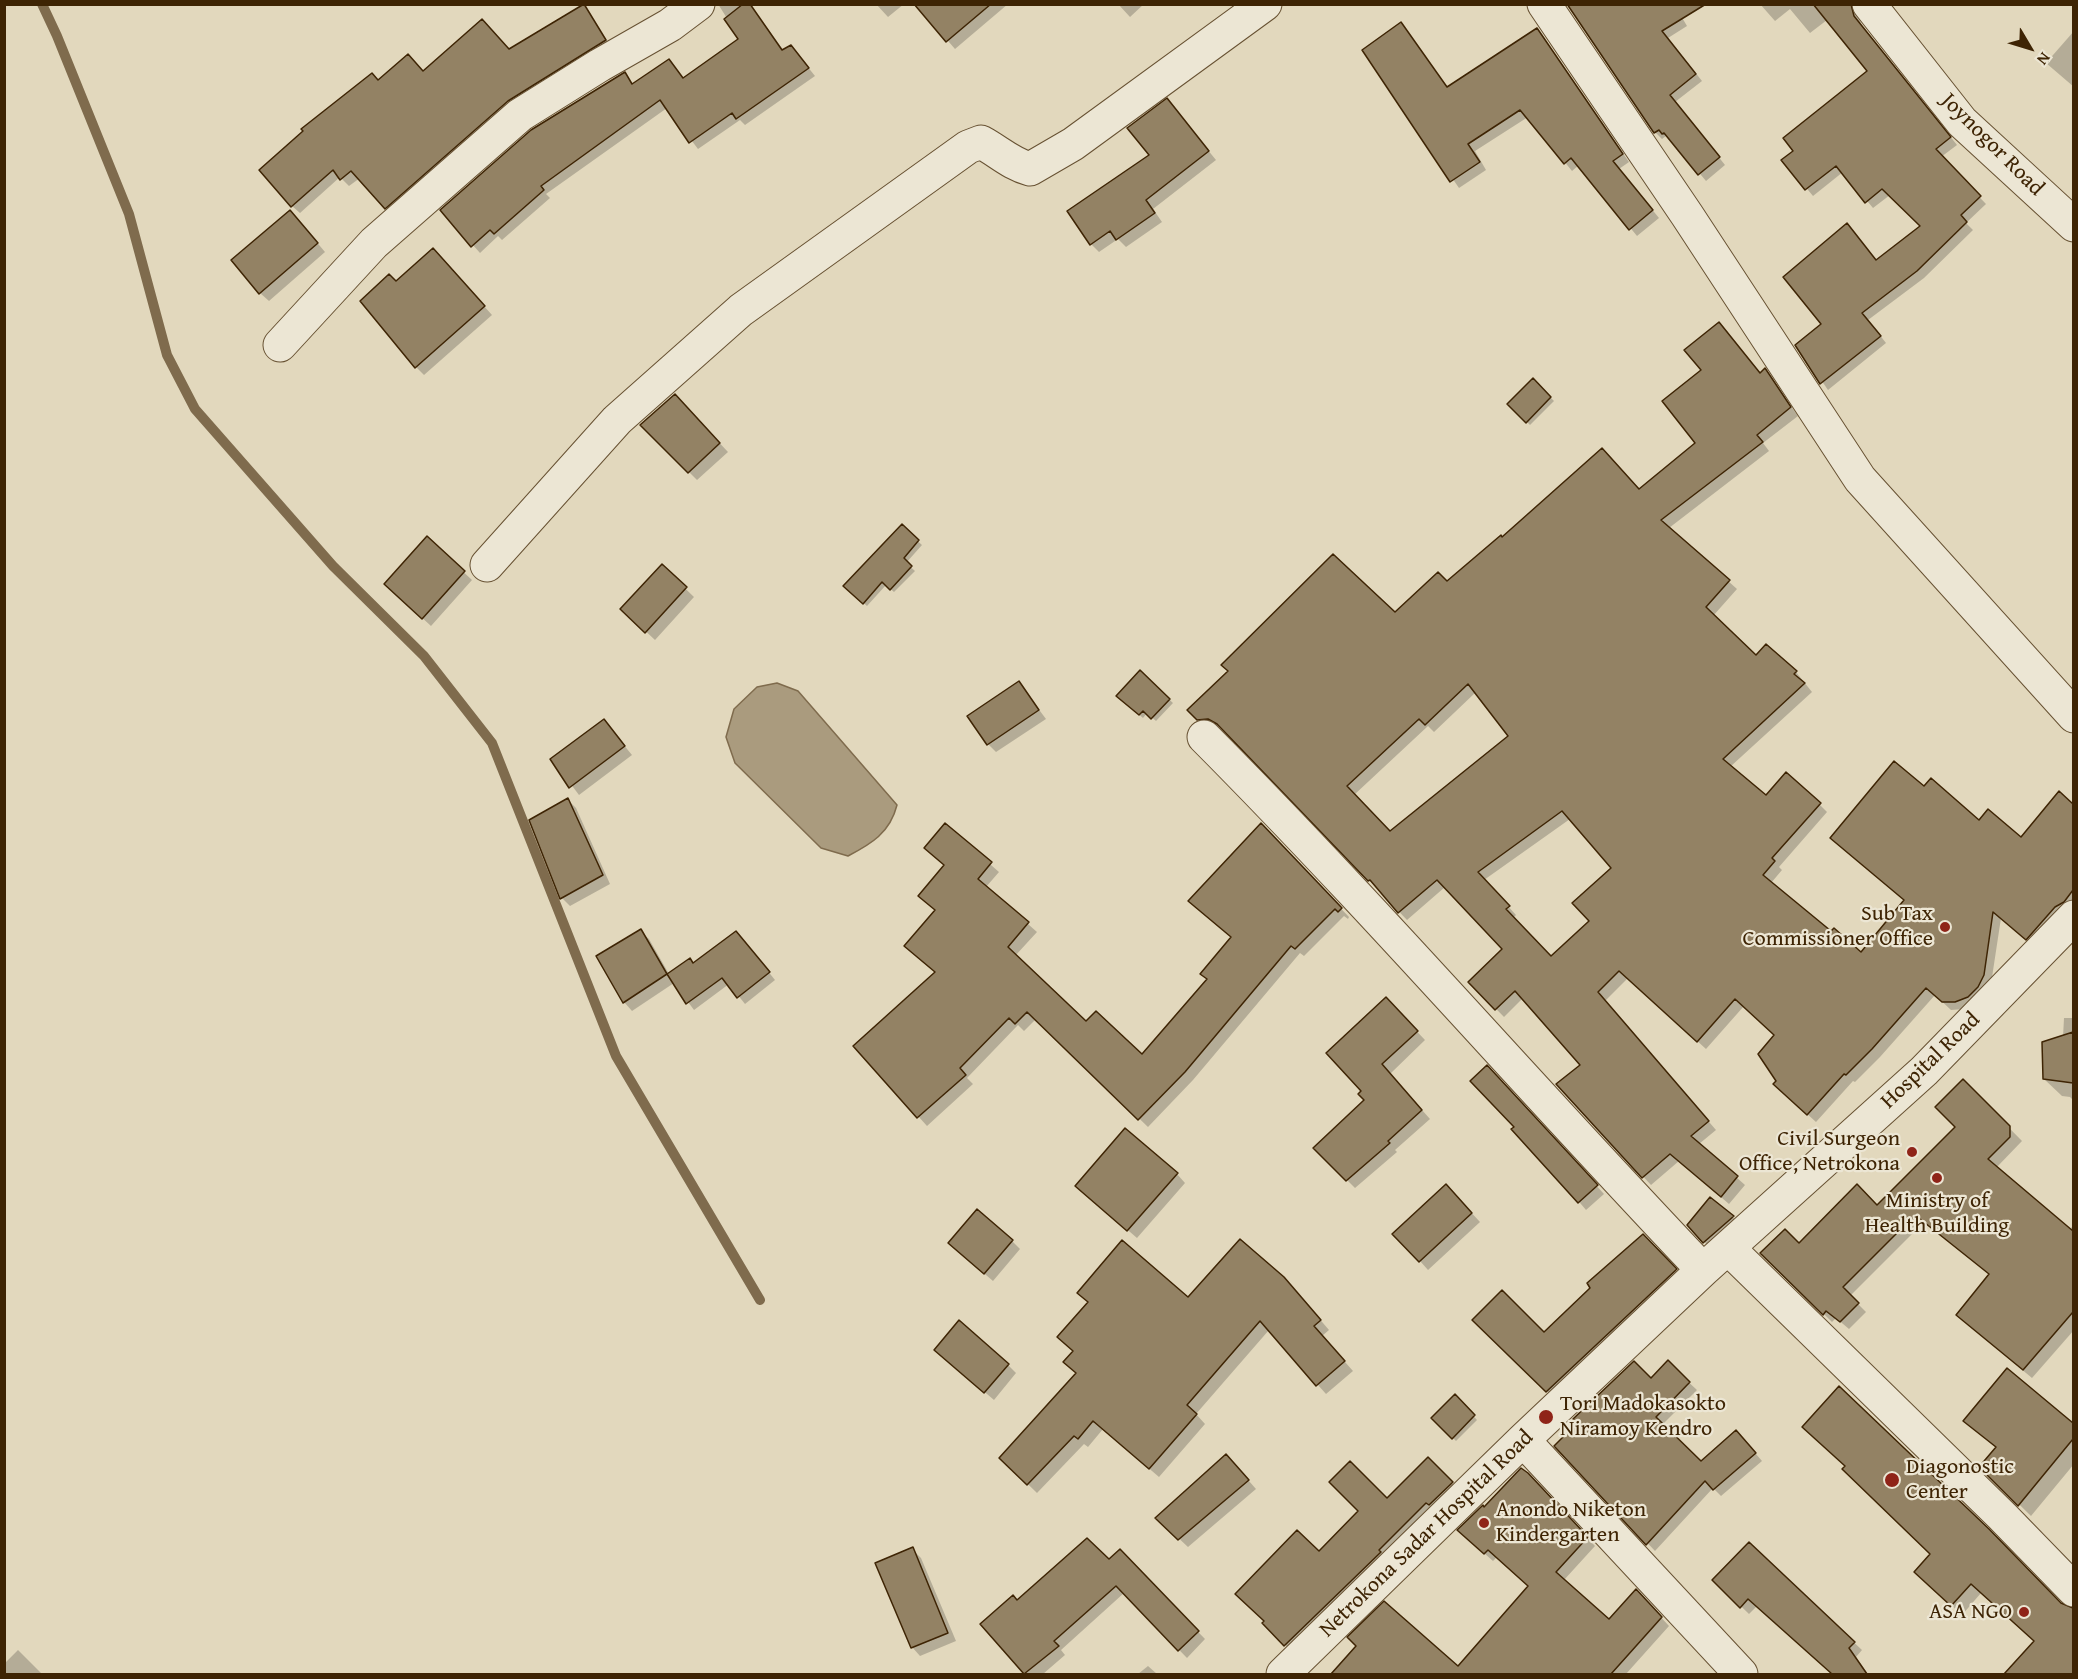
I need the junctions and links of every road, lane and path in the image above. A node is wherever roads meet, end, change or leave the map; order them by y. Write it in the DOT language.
graph roads {
  1 [pos="698,4"];
  2 [pos="1265,4"];
  3 [pos="1544,4"];
  4 [pos="1869,4"];
  5 [pos="2073,225"];
  6 [pos="280,345"];
  7 [pos="487,565"];
  8 [pos="2073,716"];
  9 [pos="1204,737"];
  10 [pos="2073,917"];
  11 [pos="1728,1248"];
  12 [pos="1703,1270"];
  13 [pos="1523,1440"];
  14 [pos="2073,1590"];
  15 [pos="1283,1674"];
  16 [pos="1742,1674"];
  1 -- 6 [label="street"];
  2 -- 7 [label="street"];
  3 -- 8 [label="street"];
  4 -- 5 [label="street, Joynogor Road"];
  9 -- 12 [label="street"];
  10 -- 11 [label="street, Hospital Road"];
  11 -- 12 [label="street, Hospital Road"];
  11 -- 14 [label="street"];
  12 -- 13 [label="street, Netrokona Sadar Hospital Road"];
  13 -- 15 [label="street, Netrokona Sadar Hospital Road"];
  13 -- 16 [label="street"];
}
